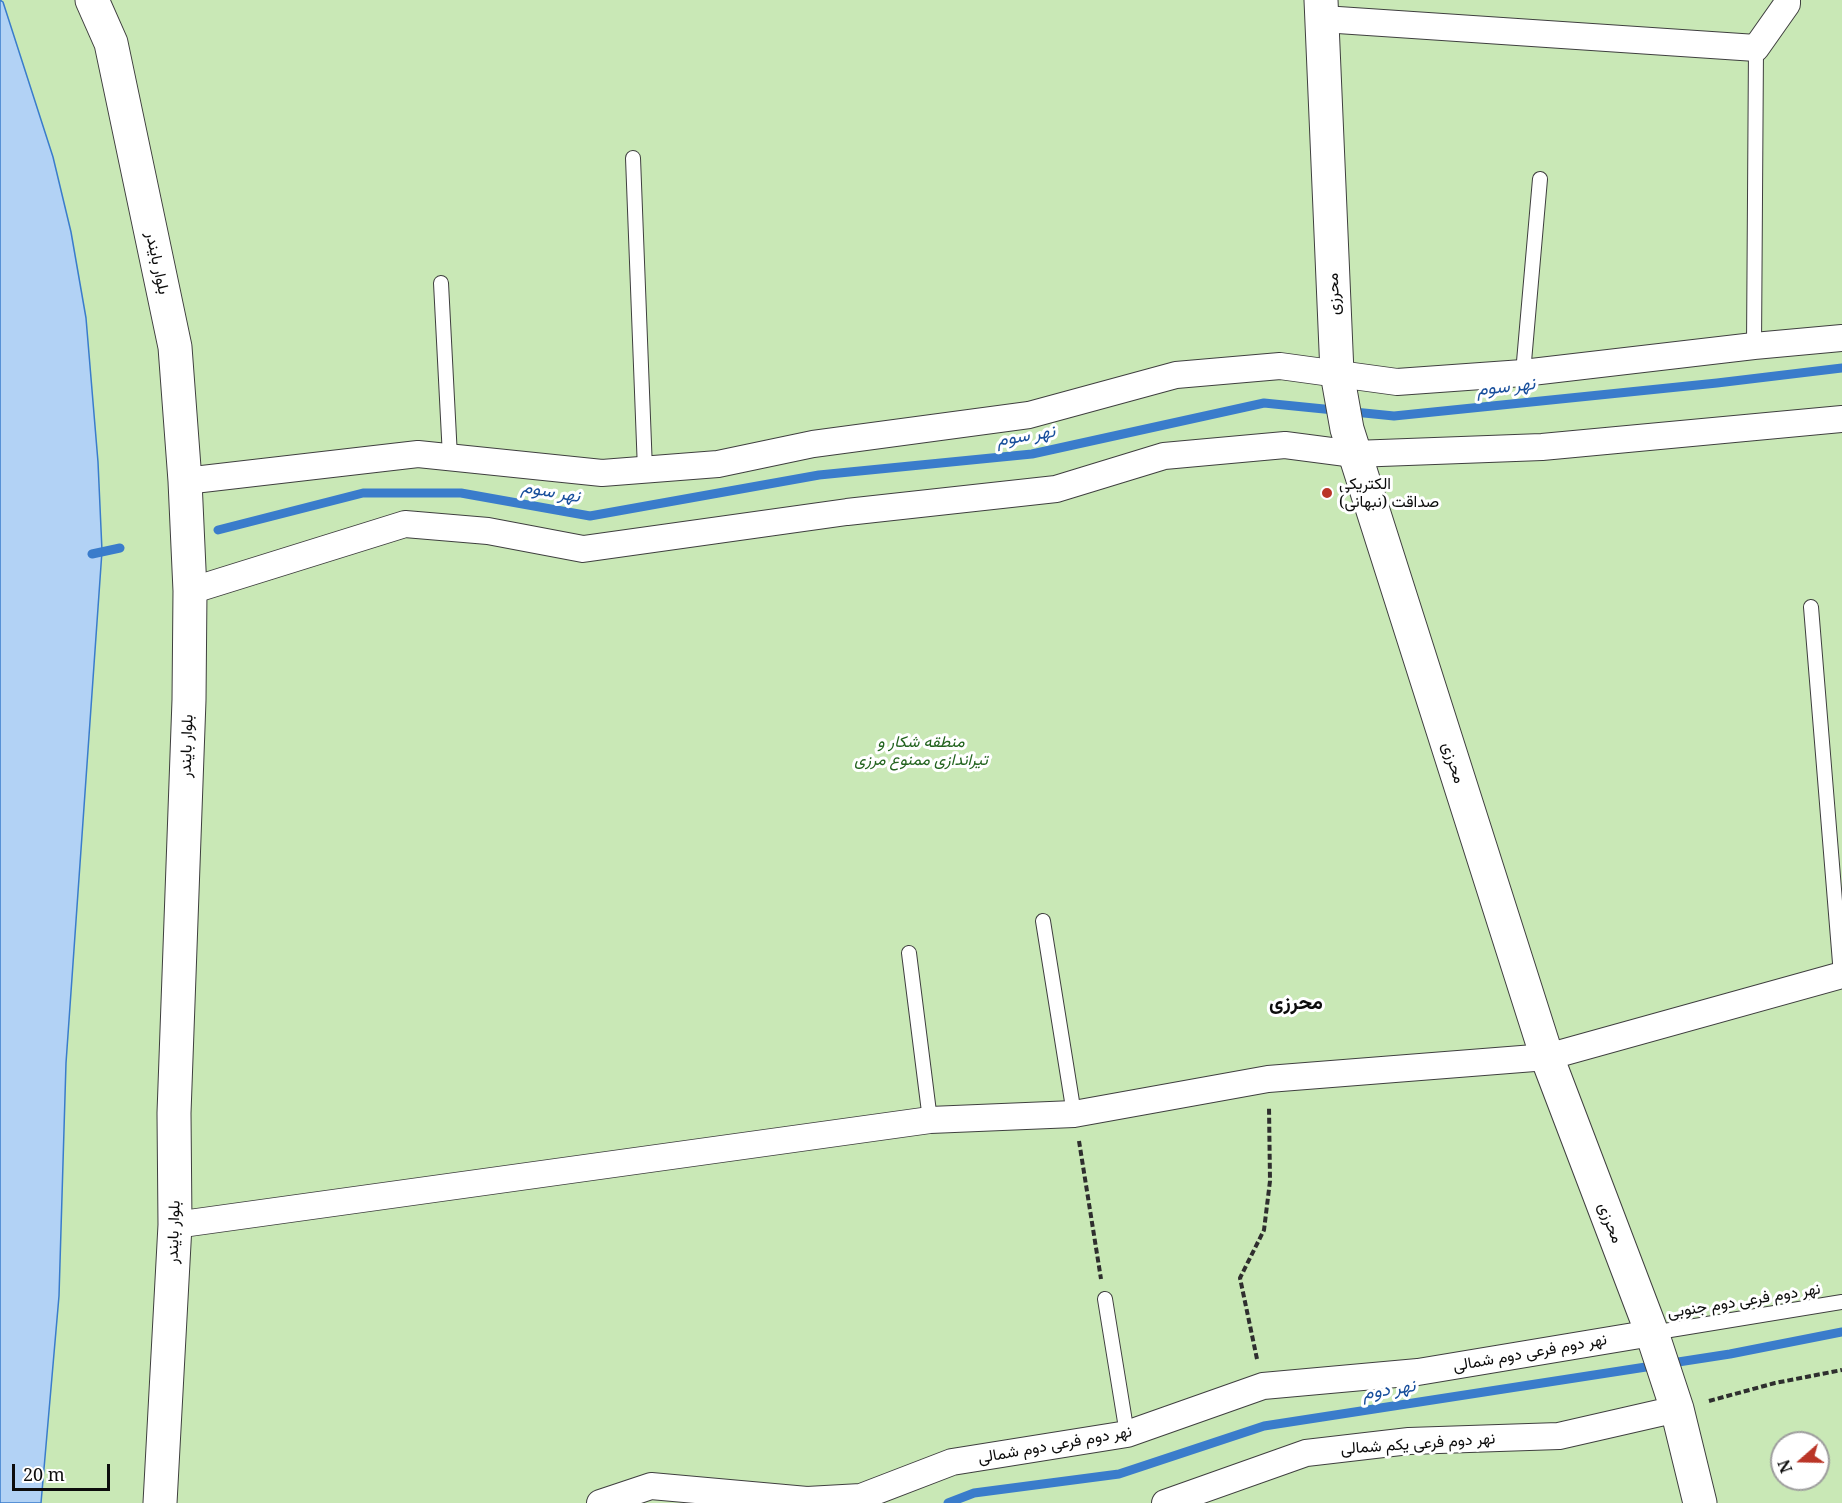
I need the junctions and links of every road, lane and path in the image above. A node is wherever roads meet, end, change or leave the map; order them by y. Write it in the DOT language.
graph roads {
  1 [pos="92,0"];
  2 [pos="1787,0"];
  3 [pos="1322,10"];
  4 [pos="1755,48"];
  5 [pos="633,158"];
  6 [pos="1540,179"];
  7 [pos="441,283"];
  8 [pos="1842,338"];
  9 [pos="1755,346"];
  10 [pos="1523,373"];
  11 [pos="1339,382"];
  12 [pos="1842,419"];
  13 [pos="1351,442"];
  14 [pos="450,457"];
  15 [pos="645,470"];
  16 [pos="186,481"];
  17 [pos="189,591"];
  18 [pos="1811,607"];
  19 [pos="1043,921"];
  20 [pos="909,953"];
  21 [pos="1842,975"];
  22 [pos="1547,1057"];
  23 [pos="1268,1079"];
  24 [pos="1074,1113"];
  25 [pos="930,1120"];
  26 [pos="175,1226"];
  27 [pos="1105,1299"];
  28 [pos="1842,1302"];
  29 [pos="1654,1341"];
  30 [pos="1842,1370"];
  31 [pos="1263,1386"];
  32 [pos="1673,1399"];
  33 [pos="1127,1434"];
  34 [pos="160,1503"];
  35 [pos="600,1503"];
  36 [pos="1165,1503"];
  37 [pos="1700,1503"];
  1 -- 16 [label="street, بلوار بایندر"];
  2 -- 4 [label="street"];
  3 -- 4 [label="street"];
  3 -- 11 [label="street, محرزی"];
  4 -- 9 [label="lane"];
  5 -- 15 [label="lane"];
  6 -- 10 [label="lane"];
  7 -- 14 [label="lane"];
  8 -- 9 [label="street"];
  9 -- 10 [label="street"];
  10 -- 11 [label="street"];
  11 -- 13 [label="street, محرزی"];
  11 -- 15 [label="street"];
  12 -- 13 [label="street"];
  13 -- 17 [label="street"];
  13 -- 22 [label="street, محرزی"];
  14 -- 15 [label="street"];
  14 -- 16 [label="street"];
  16 -- 17 [label="street, بلوار بایندر"];
  17 -- 26 [label="street, بلوار بایندر"];
  18 -- 21 [label="lane"];
  19 -- 24 [label="lane"];
  20 -- 25 [label="lane"];
  21 -- 22 [label="street"];
  22 -- 23 [label="street"];
  22 -- 29 [label="street, محرزی"];
  23 -- 24 [label="street"];
  23 -- 31 [label="path"];
  24 -- 25 [label="street"];
  24 -- 27 [label="path"];
  25 -- 26 [label="street"];
  26 -- 34 [label="street, بلوار بایندر"];
  27 -- 33 [label="lane"];
  28 -- 29 [label="lane, نهر دوم فرعی دوم جنوبی"];
  29 -- 31 [label="street, نهر دوم فرعی دوم شمالی"];
  29 -- 32 [label="street, محرزی"];
  30 -- 32 [label="path"];
  31 -- 33 [label="street, نهر دوم فرعی دوم شمالی"];
  32 -- 36 [label="street, نهر دوم فرعی یکم شمالی"];
  32 -- 37 [label="street, محرزی"];
  33 -- 35 [label="street, نهر دوم فرعی دوم شمالی"];
}
